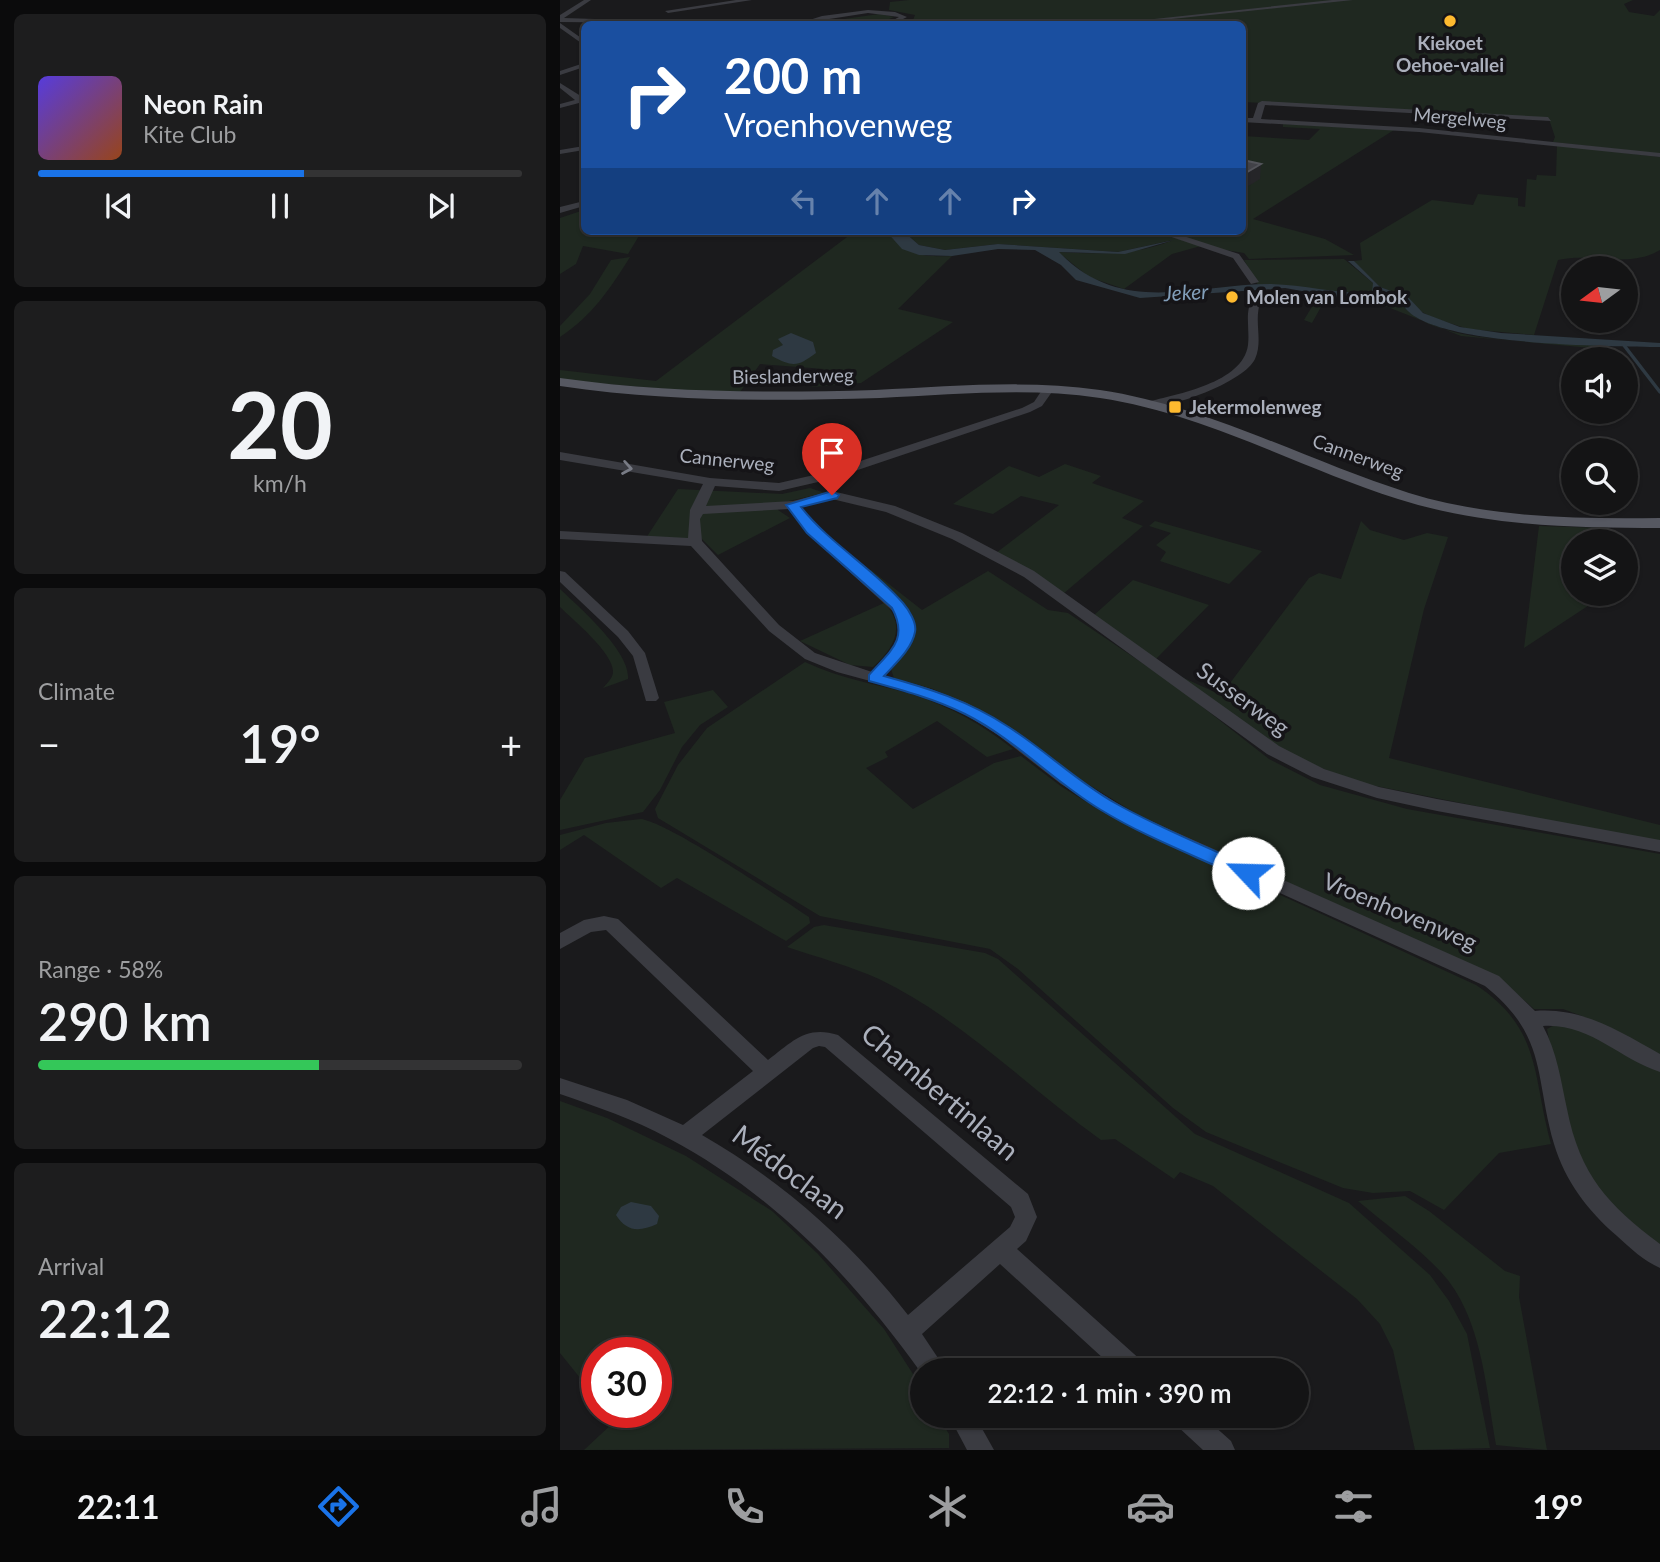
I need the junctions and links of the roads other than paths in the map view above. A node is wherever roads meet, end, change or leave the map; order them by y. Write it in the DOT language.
graph roads {
  1 [pos="588,0"];
  2 [pos="749,0"];
  3 [pos="1346,0"];
  4 [pos="663,1"];
  5 [pos="668,11"];
  6 [pos="664,20"];
  7 [pos="560,21"];
  8 [pos="685,21"];
  9 [pos="812,21"];
  10 [pos="895,21"];
  11 [pos="1140,21"];
  12 [pos="581,40"];
  13 [pos="581,66"];
  14 [pos="560,73"];
  15 [pos="560,85"];
  16 [pos="581,100"];
  17 [pos="581,101"];
  18 [pos="1262,103"];
  19 [pos="560,106"];
  20 [pos="1246,120"];
  21 [pos="1548,120"];
  22 [pos="1256,121"];
  23 [pos="581,148"];
  24 [pos="560,152"];
  25 [pos="1660,155"];
  26 [pos="581,205"];
  27 [pos="560,210"];
  28 [pos="1172,235"];
  29 [pos="1254,282"];
  30 [pos="1257,299"];
  31 [pos="560,382"];
  32 [pos="1028,388"];
  33 [pos="1048,389"];
  34 [pos="1151,404"];
  35 [pos="1007,415"];
  36 [pos="560,456"];
  37 [pos="710,482"];
  38 [pos="837,495"];
  39 [pos="793,505"];
  40 [pos="696,510"];
  41 [pos="1660,523"];
  42 [pos="560,535"];
  43 [pos="695,542"];
  44 [pos="560,575"];
  45 [pos="874,678"];
  46 [pos="651,698"];
  47 [pos="1660,846"];
  48 [pos="560,942"];
  49 [pos="1530,1019"];
  50 [pos="1660,1064"];
  51 [pos="766,1071"];
  52 [pos="560,1086"];
  53 [pos="685,1136"];
  54 [pos="1000,1249"];
  55 [pos="1660,1257"];
  56 [pos="907,1331"];
  57 [pos="926,1358"];
  58 [pos="1121,1358"];
  59 [pos="968,1428"];
  60 [pos="1198,1428"];
  61 [pos="981,1450"];
  62 [pos="1223,1450"];
  1 -- 7 [label="street"];
  2 -- 5 [label="street"];
  3 -- 11 [label="street"];
  4 -- 5 [label="street"];
  5 -- 6 [label="street"];
  6 -- 7 [label="street"];
  6 -- 8 [label="street"];
  7 -- 12 [label="street"];
  9 -- 10 [label="street"];
  13 -- 14 [label="street"];
  15 -- 16 [label="street"];
  17 -- 19 [label="street"];
  18 -- 21 [label="street"];
  18 -- 22 [label="street"];
  20 -- 22 [label="street, Mergelweg"];
  22 -- 25 [label="street, Mergelweg"];
  23 -- 24 [label="street"];
  26 -- 27 [label="street"];
  28 -- 29 [label="street"];
  30 -- 34 [label="street"];
  31 -- 32 [label="main road, Bieslanderweg"];
  32 -- 33 [label="main road, Cannerweg"];
  32 -- 35 [label="street"];
  33 -- 34 [label="main road, Cannerweg"];
  33 -- 35 [label="street, Cannerweg"];
  34 -- 41 [label="main road, Cannerweg"];
  35 -- 37 [label="street, Cannerweg"];
  36 -- 37 [label="street, Cannerweg, one-way"];
  37 -- 40 [label="street"];
  38 -- 39 [label="street, Cannerweg"];
  38 -- 47 [label="street, Susserweg"];
  39 -- 40 [label="street, Cannerweg"];
  39 -- 45 [label="street"];
  40 -- 43 [label="street"];
  42 -- 43 [label="street"];
  43 -- 45 [label="street, Vroenhovenweg"];
  44 -- 46 [label="street"];
  45 -- 49 [label="street, Vroenhovenweg"];
  48 -- 51 [label="street"];
  49 -- 50 [label="street"];
  49 -- 55 [label="street"];
  51 -- 53 [label="street, Chambertinlaan"];
  51 -- 54 [label="street, Chambertinlaan"];
  52 -- 53 [label="street, Médoclaan"];
  53 -- 56 [label="street, Médoclaan"];
  54 -- 56 [label="street, Chambertinlaan"];
  54 -- 58 [label="street"];
  56 -- 57 [label="street, Médoclaan"];
  59 -- 61 [label="street"];
  60 -- 62 [label="street"];
}
